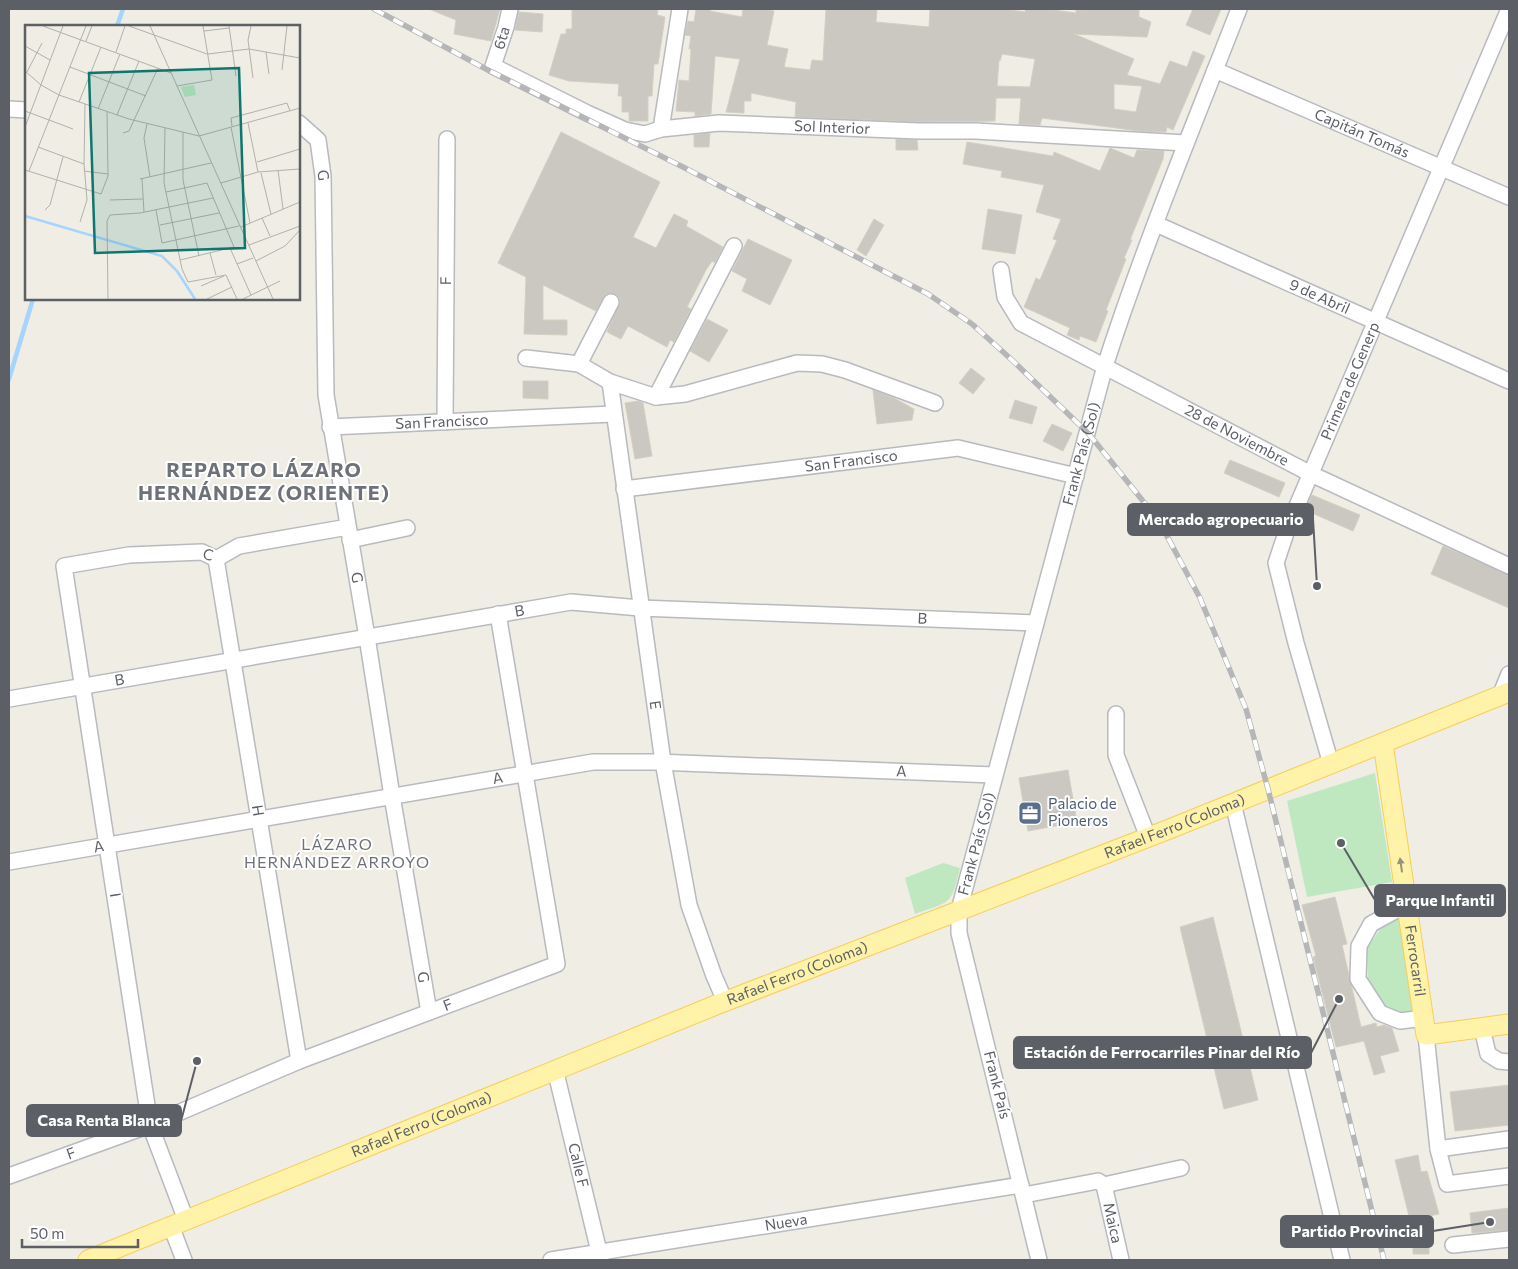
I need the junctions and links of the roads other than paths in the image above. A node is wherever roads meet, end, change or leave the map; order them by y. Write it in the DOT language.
graph roads {
  1 [pos="510,9"];
  2 [pos="680,9"];
  3 [pos="1239,9"];
  4 [pos="1507,10"];
  5 [pos="493,66"];
  6 [pos="1215,70"];
  7 [pos="9,109"];
  8 [pos="25,110"];
  9 [pos="300,124"];
  10 [pos="661,129"];
  11 [pos="447,140"];
  12 [pos="1186,143"];
  13 [pos="1441,168"];
  14 [pos="1509,197"];
  15 [pos="1156,224"];
  16 [pos="734,246"];
  17 [pos="1001,270"];
  18 [pos="611,302"];
  19 [pos="1376,322"];
  20 [pos="526,358"];
  21 [pos="579,364"];
  22 [pos="1105,366"];
  23 [pos="1509,381"];
  24 [pos="610,382"];
  25 [pos="656,397"];
  26 [pos="935,403"];
  27 [pos="612,408"];
  28 [pos="445,422"];
  29 [pos="330,427"];
  30 [pos="1312,474"];
  31 [pos="1076,476"];
  32 [pos="624,489"];
  33 [pos="407,528"];
  34 [pos="349,534"];
  35 [pos="216,559"];
  36 [pos="64,566"];
  37 [pos="1509,566"];
  38 [pos="640,608"];
  39 [pos="498,614"];
  40 [pos="1036,623"];
  41 [pos="367,637"];
  42 [pos="232,660"];
  43 [pos="1509,674"];
  44 [pos="83,686"];
  45 [pos="1505,694"];
  46 [pos="9,699"];
  47 [pos="1116,714"];
  48 [pos="1383,743"];
  49 [pos="663,762"];
  50 [pos="1331,764"];
  51 [pos="525,774"];
  52 [pos="994,775"];
  53 [pos="392,796"];
  54 [pos="1233,803"];
  55 [pos="260,819"];
  56 [pos="1148,837"];
  57 [pos="108,845"];
  58 [pos="9,862"];
  59 [pos="1406,905"];
  60 [pos="959,910"];
  61 [pos="726,1001"];
  62 [pos="429,1012"];
  63 [pos="1509,1024"];
  64 [pos="1425,1027"];
  65 [pos="1482,1028"];
  66 [pos="300,1061"];
  67 [pos="1509,1062"];
  68 [pos="555,1069"];
  69 [pos="150,1125"];
  70 [pos="1509,1139"];
  71 [pos="1438,1149"];
  72 [pos="1181,1168"];
  73 [pos="9,1176"];
  74 [pos="1509,1176"];
  75 [pos="1104,1185"];
  76 [pos="1022,1190"];
  77 [pos="179,1223"];
  78 [pos="1509,1239"];
  79 [pos="1453,1245"];
  80 [pos="600,1257"];
  81 [pos="88,1260"];
  82 [pos="184,1260"];
  83 [pos="551,1260"];
  84 [pos="1040,1260"];
  85 [pos="1121,1260"];
  86 [pos="1342,1260"];
  1 -- 5 [label="street, 6ta"];
  2 -- 10 [label="street"];
  3 -- 6 [label="street, Frank País (Sol)"];
  4 -- 13 [label="street, Primera de Generp"];
  5 -- 10 [label="street, Sol Interior"];
  6 -- 12 [label="street, Frank País (Sol)"];
  6 -- 13 [label="street, Capitán Tomás"];
  7 -- 8 [label="street"];
  9 -- 29 [label="street, G"];
  10 -- 12 [label="street, Sol Interior"];
  11 -- 28 [label="street, F"];
  12 -- 15 [label="street, Frank País (Sol)"];
  13 -- 14 [label="street, Capitán Tomás"];
  13 -- 19 [label="street, Primera de Generp"];
  15 -- 19 [label="street, 9 de Abril"];
  15 -- 22 [label="street, Frank País (Sol)"];
  16 -- 25 [label="street"];
  17 -- 22 [label="street, 28 de Noviembre"];
  18 -- 21 [label="street"];
  19 -- 23 [label="street, 9 de Abril"];
  19 -- 30 [label="street, Primera de Generp"];
  20 -- 21 [label="street"];
  21 -- 24 [label="street"];
  22 -- 30 [label="street, 28 de Noviembre"];
  22 -- 31 [label="street, Frank País (Sol)"];
  24 -- 25 [label="street"];
  24 -- 27 [label="street, E"];
  25 -- 26 [label="street"];
  27 -- 28 [label="street, San Francisco"];
  27 -- 32 [label="street, E"];
  28 -- 29 [label="street, San Francisco"];
  29 -- 34 [label="street, G"];
  30 -- 37 [label="street, 28 de Noviembre"];
  30 -- 50 [label="street, Primera de Generp"];
  31 -- 32 [label="street, San Francisco"];
  31 -- 40 [label="street, Frank País (Sol)"];
  32 -- 38 [label="street, E"];
  33 -- 34 [label="street, C"];
  34 -- 35 [label="street, C"];
  34 -- 41 [label="street, G"];
  35 -- 36 [label="street, C"];
  35 -- 42 [label="street, H"];
  36 -- 44 [label="street, I"];
  38 -- 39 [label="street, B"];
  38 -- 40 [label="street, B"];
  38 -- 49 [label="street, E"];
  39 -- 41 [label="street, B"];
  39 -- 51 [label="street, F"];
  40 -- 52 [label="street, Frank País (Sol)"];
  41 -- 42 [label="street, B"];
  41 -- 53 [label="street, G"];
  42 -- 44 [label="street, B"];
  42 -- 55 [label="street, H"];
  43 -- 45 [label="street"];
  44 -- 46 [label="street, B"];
  44 -- 57 [label="street, I"];
  45 -- 48 [label="main road, Rafael Ferro (Coloma)"];
  47 -- 56 [label="street"];
  48 -- 50 [label="main road, Rafael Ferro (Coloma)"];
  59 -- 48 [label="main road, Ferrocarril, one-way"];
  49 -- 51 [label="street, A"];
  49 -- 52 [label="street, A"];
  49 -- 61 [label="street, E"];
  50 -- 54 [label="main road, Rafael Ferro (Coloma)"];
  51 -- 53 [label="street, A"];
  51 -- 62 [label="street, F"];
  52 -- 60 [label="street, Frank País (Sol)"];
  53 -- 55 [label="street, A"];
  53 -- 62 [label="street, G"];
  54 -- 56 [label="main road, Rafael Ferro (Coloma)"];
  54 -- 86 [label="street"];
  55 -- 57 [label="street, A"];
  55 -- 66 [label="street, H"];
  56 -- 60 [label="main road, Rafael Ferro (Coloma)"];
  57 -- 58 [label="street, A"];
  57 -- 69 [label="street, I"];
  59 -- 64 [label="main road, Ferrocarril"];
  59 -- 64 [label="street"];
  60 -- 61 [label="main road, Rafael Ferro (Coloma)"];
  60 -- 76 [label="street, Frank País"];
  61 -- 68 [label="main road, Rafael Ferro (Coloma)"];
  62 -- 66 [label="street, F"];
  63 -- 65 [label="main road"];
  64 -- 65 [label="main road"];
  64 -- 71 [label="street, Ferrocarril"];
  65 -- 67 [label="street"];
  66 -- 69 [label="street, F"];
  68 -- 77 [label="main road, Rafael Ferro (Coloma)"];
  68 -- 80 [label="street, Calle F"];
  69 -- 73 [label="street, F"];
  69 -- 77 [label="street, I"];
  70 -- 71 [label="street"];
  71 -- 74 [label="street, Ferrocarril"];
  72 -- 75 [label="street, Nueva"];
  75 -- 76 [label="street, Nueva"];
  75 -- 85 [label="street, Maica"];
  76 -- 80 [label="street, Nueva"];
  76 -- 84 [label="street, Frank País"];
  77 -- 81 [label="main road, Rafael Ferro (Coloma)"];
  77 -- 82 [label="street, I"];
  78 -- 79 [label="street"];
  80 -- 83 [label="street, Nueva"];
}
